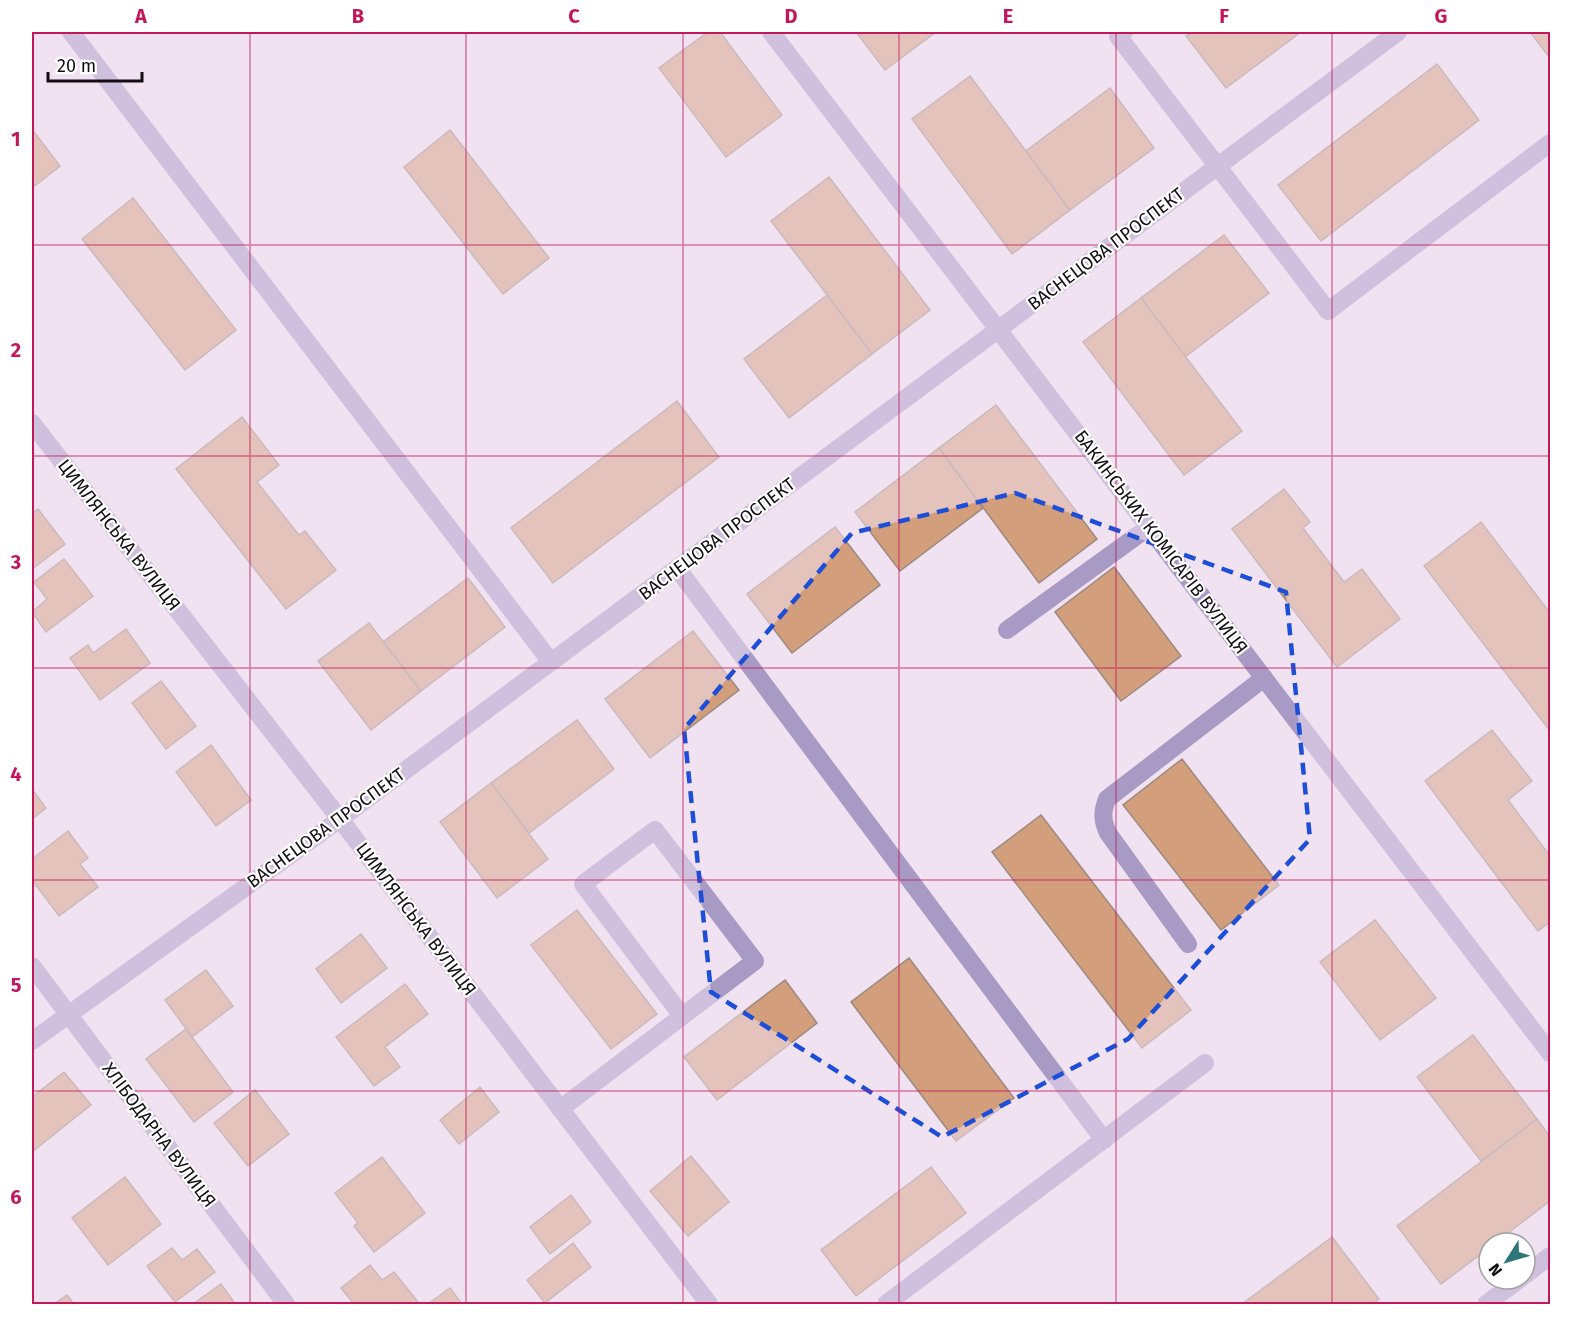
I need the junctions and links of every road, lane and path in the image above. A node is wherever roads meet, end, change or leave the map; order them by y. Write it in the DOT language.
graph roads {
  1 [pos="70,32"];
  2 [pos="771,32"];
  3 [pos="1124,32"];
  4 [pos="1398,32"];
  5 [pos="1551,143"];
  6 [pos="1217,166"];
  7 [pos="998,329"];
  8 [pos="32,423"];
  9 [pos="1149,527"];
  10 [pos="677,568"];
  11 [pos="1007,630"];
  12 [pos="551,662"];
  13 [pos="1264,678"];
  14 [pos="340,819"];
  15 [pos="1188,944"];
  16 [pos="32,966"];
  17 [pos="68,1013"];
  18 [pos="682,1016"];
  19 [pos="32,1041"];
  20 [pos="1551,1053"];
  21 [pos="1205,1063"];
  22 [pos="560,1109"];
  23 [pos="1104,1140"];
  24 [pos="1551,1256"];
  25 [pos="1537,1266"];
  26 [pos="1504,1291"];
  27 [pos="286,1305"];
  28 [pos="709,1305"];
  29 [pos="886,1305"];
  30 [pos="1486,1305"];
  1 -- 12 [label="street"];
  2 -- 7 [label="street, БАКИНСЬКИХ КОМІСАРІВ ВУЛИЦЯ"];
  3 -- 6 [label="street"];
  4 -- 6 [label="street, ВАСНЕЦОВА ПРОСПЕКТ"];
  5 -- 6 [label="street"];
  6 -- 7 [label="street, ВАСНЕЦОВА ПРОСПЕКТ"];
  7 -- 9 [label="street, БАКИНСЬКИХ КОМІСАРІВ ВУЛИЦЯ"];
  7 -- 10 [label="street, ВАСНЕЦОВА ПРОСПЕКТ"];
  8 -- 14 [label="street, ЦИМЛЯНСЬКА ВУЛИЦЯ"];
  9 -- 11 [label="street"];
  9 -- 13 [label="street, БАКИНСЬКИХ КОМІСАРІВ ВУЛИЦЯ"];
  10 -- 12 [label="street, ВАСНЕЦОВА ПРОСПЕКТ"];
  10 -- 23 [label="street"];
  12 -- 14 [label="street, ВАСНЕЦОВА ПРОСПЕКТ"];
  13 -- 15 [label="street"];
  13 -- 20 [label="street, БАКИНСЬКИХ КОМІСАРІВ ВУЛИЦЯ"];
  14 -- 17 [label="street, ВАСНЕЦОВА ПРОСПЕКТ"];
  14 -- 22 [label="street, ЦИМЛЯНСЬКА ВУЛИЦЯ"];
  16 -- 17 [label="street, ХЛІБОДАРНА ВУЛИЦЯ"];
  17 -- 19 [label="street, ВАСНЕЦОВА ПРОСПЕКТ"];
  17 -- 27 [label="street, ХЛІБОДАРНА ВУЛИЦЯ"];
  18 -- 18 [label="street"];
  18 -- 22 [label="street"];
  21 -- 23 [label="street"];
  22 -- 28 [label="street, ЦИМЛЯНСЬКА ВУЛИЦЯ"];
  23 -- 29 [label="street"];
  24 -- 25 [label="street"];
  26 -- 30 [label="street"];
}
